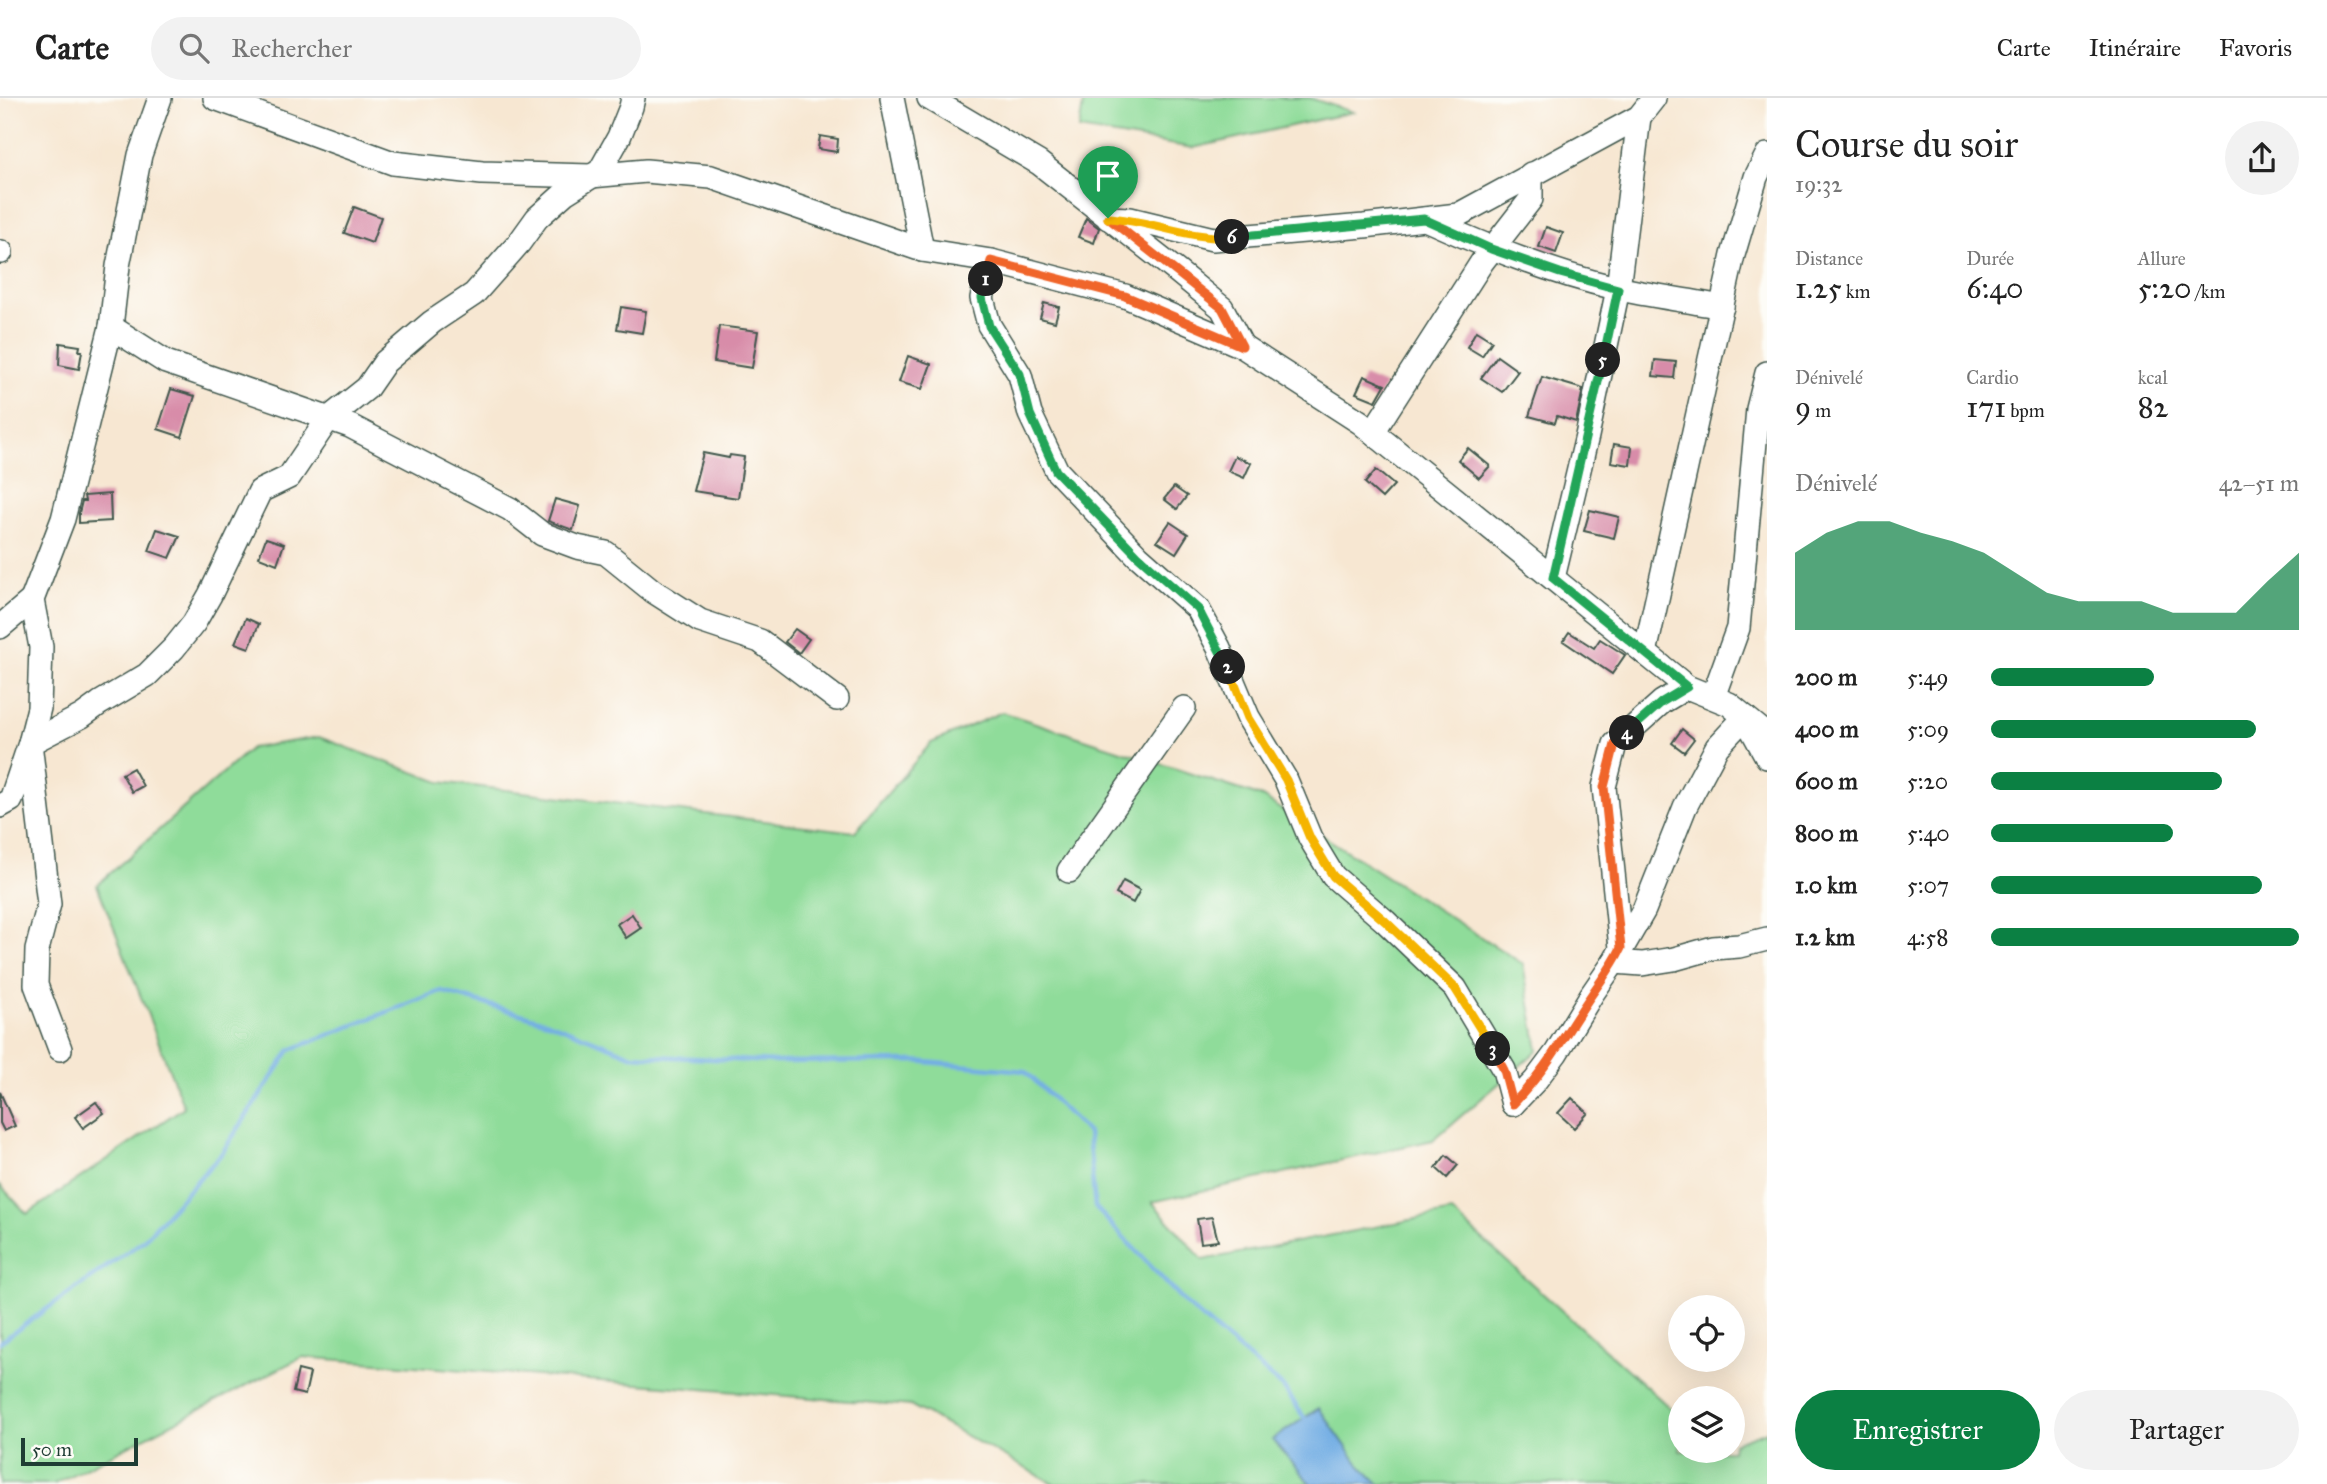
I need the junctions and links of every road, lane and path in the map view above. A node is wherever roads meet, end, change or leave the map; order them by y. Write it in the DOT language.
graph roads {
  1 [pos="160,98"];
  2 [pos="215,98"];
  3 [pos="633,98"];
  4 [pos="892,98"];
  5 [pos="929,98"];
  6 [pos="1654,98"];
  7 [pos="1639,117"];
  8 [pos="1767,155"];
  9 [pos="1531,174"];
  10 [pos="591,176"];
  11 [pos="1108,218"];
  12 [pos="1424,219"];
  13 [pos="1491,249"];
  14 [pos="922,250"];
  15 [pos="991,261"];
  16 [pos="1618,289"];
  17 [pos="1722,307"];
  18 [pos="111,327"];
  19 [pos="1242,346"];
  20 [pos="1767,373"];
  21 [pos="328,419"];
  22 [pos="1373,432"];
  23 [pos="1553,578"];
  24 [pos="32,600"];
  25 [pos="0,627"];
  26 [pos="1646,653"];
  27 [pos="1687,687"];
  28 [pos="1713,697"];
  29 [pos="837,699"];
  30 [pos="1184,708"];
  31 [pos="1745,717"];
  32 [pos="1767,735"];
  33 [pos="30,743"];
  34 [pos="1767,757"];
  35 [pos="0,806"];
  36 [pos="1069,871"];
  37 [pos="1767,939"];
  38 [pos="1618,955"];
  39 [pos="60,1049"];
  1 -- 18 [label="street"];
  2 -- 10 [label="street"];
  3 -- 10 [label="street"];
  4 -- 14 [label="street"];
  5 -- 11 [label="street"];
  6 -- 7 [label="street"];
  7 -- 9 [label="street"];
  7 -- 16 [label="street"];
  8 -- 17 [label="street"];
  9 -- 12 [label="street"];
  9 -- 13 [label="street"];
  10 -- 14 [label="street"];
  10 -- 21 [label="street"];
  11 -- 12 [label="street"];
  11 -- 19 [label="street"];
  12 -- 13 [label="street"];
  13 -- 16 [label="street"];
  13 -- 22 [label="street"];
  14 -- 15 [label="street"];
  15 -- 19 [label="street"];
  15 -- 38 [label="street"];
  16 -- 17 [label="street"];
  16 -- 23 [label="street"];
  17 -- 26 [label="street"];
  18 -- 21 [label="street"];
  18 -- 24 [label="street"];
  19 -- 22 [label="street"];
  20 -- 28 [label="street"];
  21 -- 29 [label="street"];
  21 -- 33 [label="street"];
  22 -- 23 [label="street"];
  23 -- 26 [label="street"];
  24 -- 25 [label="street"];
  24 -- 33 [label="street"];
  26 -- 27 [label="street"];
  27 -- 28 [label="street"];
  27 -- 38 [label="street"];
  28 -- 31 [label="street"];
  30 -- 36 [label="street"];
  31 -- 32 [label="street"];
  31 -- 34 [label="street"];
  31 -- 38 [label="street"];
  33 -- 35 [label="street"];
  33 -- 39 [label="street"];
  37 -- 38 [label="street"];
}
